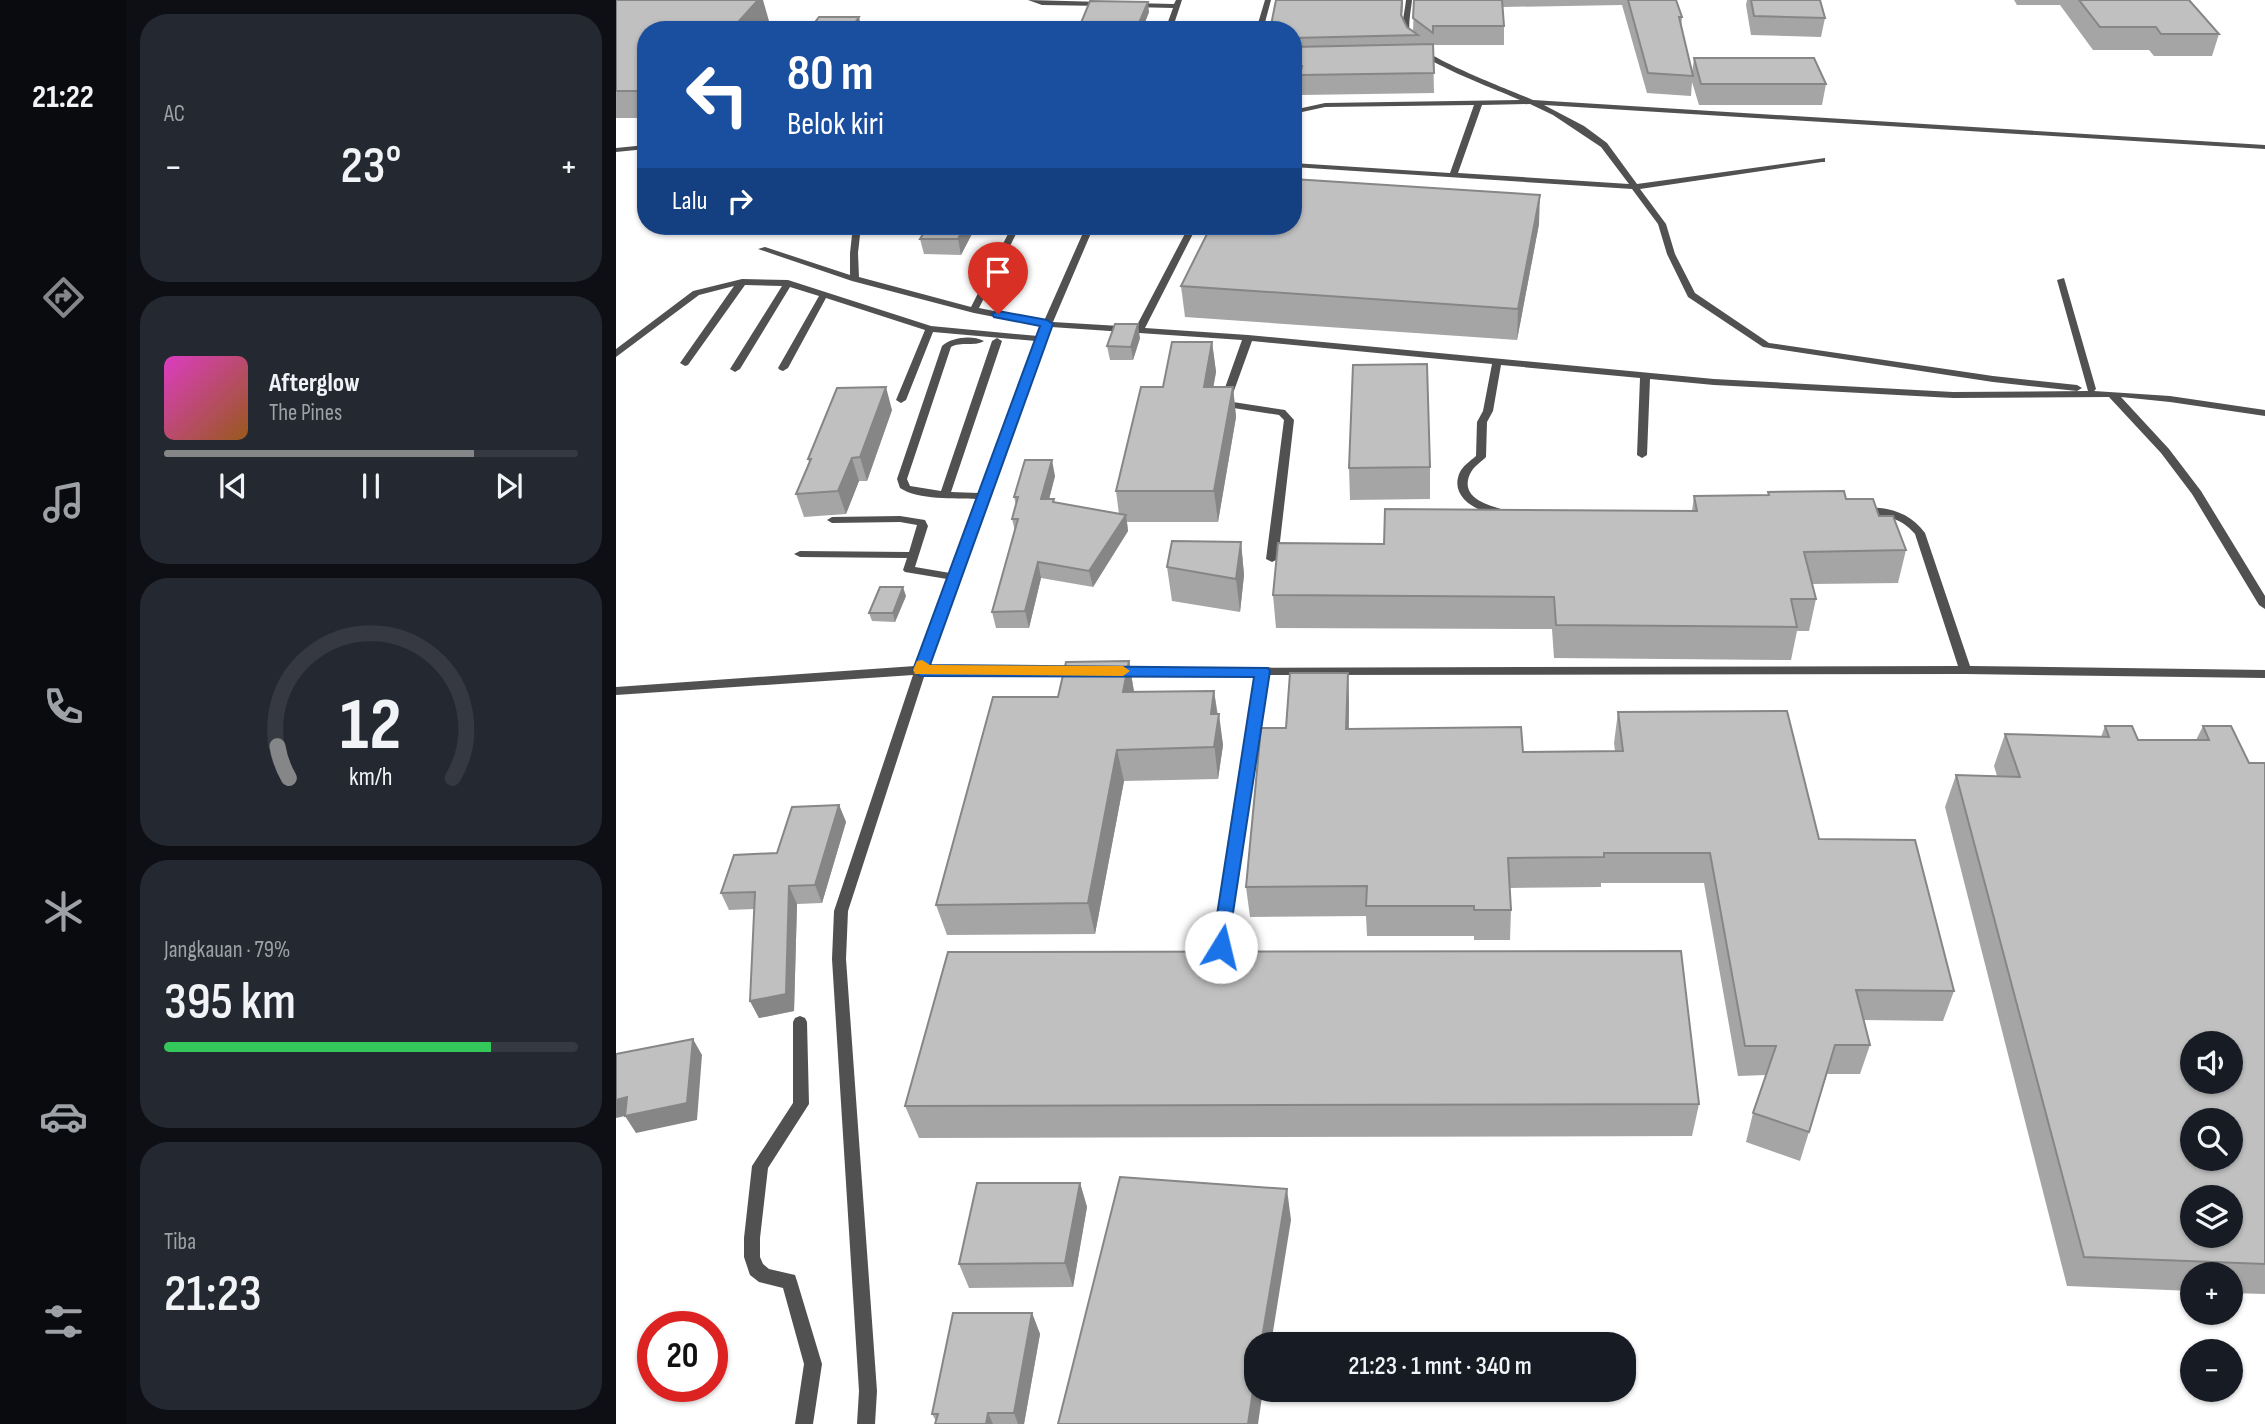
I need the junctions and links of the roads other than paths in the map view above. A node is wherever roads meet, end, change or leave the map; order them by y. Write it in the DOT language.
graph roads {
  1 [pos="1031,0"];
  2 [pos="1112,0"];
  3 [pos="1268,0"];
  4 [pos="1409,0"];
  5 [pos="1178,3"];
  6 [pos="1123,5"];
  7 [pos="1171,21"];
  8 [pos="1262,21"];
  9 [pos="1420,59"];
  10 [pos="1434,59"];
  11 [pos="1479,102"];
  12 [pos="1531,102"];
  13 [pos="1302,110"];
  14 [pos="2265,147"];
  15 [pos="637,148"];
  16 [pos="616,150"];
  17 [pos="1822,160"];
  18 [pos="1302,166"];
  19 [pos="1453,175"];
  20 [pos="1636,187"];
  21 [pos="856,235"];
  22 [pos="1012,235"];
  23 [pos="1086,235"];
  24 [pos="1188,235"];
  25 [pos="762,249"];
  26 [pos="855,279"];
  27 [pos="2061,280"];
  28 [pos="742,282"];
  29 [pos="788,283"];
  30 [pos="824,296"];
  31 [pos="974,310"];
  32 [pos="1047,324"];
  33 [pos="930,329"];
  34 [pos="1139,330"];
  35 [pos="1248,338"];
  36 [pos="997,341"];
  37 [pos="1040,342"];
  38 [pos="616,355"];
  39 [pos="1497,362"];
  40 [pos="685,363"];
  41 [pos="783,368"];
  42 [pos="735,369"];
  43 [pos="1645,376"];
  44 [pos="2091,389"];
  45 [pos="2115,394"];
  46 [pos="901,400"];
  47 [pos="2265,412"];
  48 [pos="1642,455"];
  49 [pos="945,495"];
  50 [pos="984,496"];
  51 [pos="1857,510"];
  52 [pos="1516,512"];
  53 [pos="832,520"];
  54 [pos="800,554"];
  55 [pos="913,555"];
  56 [pos="1272,559"];
  57 [pos="955,577"];
  58 [pos="2265,605"];
  59 [pos="920,670"];
  60 [pos="1965,670"];
  61 [pos="1263,671"];
  62 [pos="2265,674"];
  63 [pos="616,691"];
  64 [pos="1221,947"];
  65 [pos="800,1022"];
  66 [pos="804,1424"];
  67 [pos="866,1424"];
  1 -- 2 [label="lane"];
  3 -- 8 [label="lane"];
  4 -- 10 [label="lane"];
  5 -- 6 [label="lane"];
  5 -- 7 [label="lane"];
  9 -- 10 [label="lane"];
  10 -- 12 [label="lane"];
  11 -- 12 [label="lane"];
  11 -- 13 [label="lane"];
  11 -- 19 [label="lane"];
  12 -- 14 [label="lane"];
  12 -- 20 [label="lane"];
  15 -- 16 [label="lane"];
  17 -- 20 [label="lane"];
  18 -- 19 [label="lane"];
  19 -- 20 [label="lane"];
  20 -- 44 [label="lane"];
  21 -- 26 [label="lane"];
  22 -- 31 [label="lane"];
  23 -- 32 [label="lane"];
  24 -- 34 [label="lane"];
  25 -- 26 [label="lane"];
  26 -- 31 [label="lane"];
  27 -- 44 [label="lane"];
  28 -- 29 [label="lane"];
  28 -- 38 [label="lane"];
  28 -- 40 [label="lane"];
  29 -- 30 [label="lane"];
  29 -- 42 [label="lane"];
  30 -- 33 [label="lane"];
  30 -- 41 [label="lane"];
  31 -- 32 [label="lane"];
  32 -- 34 [label="lane"];
  32 -- 37 [label="lane"];
  33 -- 37 [label="lane"];
  33 -- 46 [label="lane"];
  34 -- 35 [label="lane"];
  35 -- 39 [label="lane"];
  35 -- 56 [label="lane"];
  36 -- 37 [label="lane"];
  36 -- 49 [label="lane"];
  36 -- 49 [label="lane"];
  37 -- 50 [label="lane"];
  39 -- 43 [label="lane"];
  39 -- 52 [label="lane"];
  43 -- 45 [label="lane"];
  43 -- 48 [label="lane"];
  44 -- 45 [label="lane"];
  45 -- 47 [label="lane"];
  45 -- 58 [label="lane"];
  49 -- 50 [label="lane"];
  50 -- 57 [label="lane"];
  51 -- 60 [label="lane"];
  53 -- 55 [label="lane"];
  54 -- 55 [label="lane"];
  55 -- 57 [label="lane"];
  57 -- 59 [label="lane"];
  59 -- 61 [label="lane"];
  59 -- 63 [label="lane"];
  59 -- 67 [label="lane"];
  60 -- 61 [label="lane"];
  60 -- 62 [label="lane"];
  61 -- 64 [label="lane"];
  65 -- 66 [label="lane"];
}
